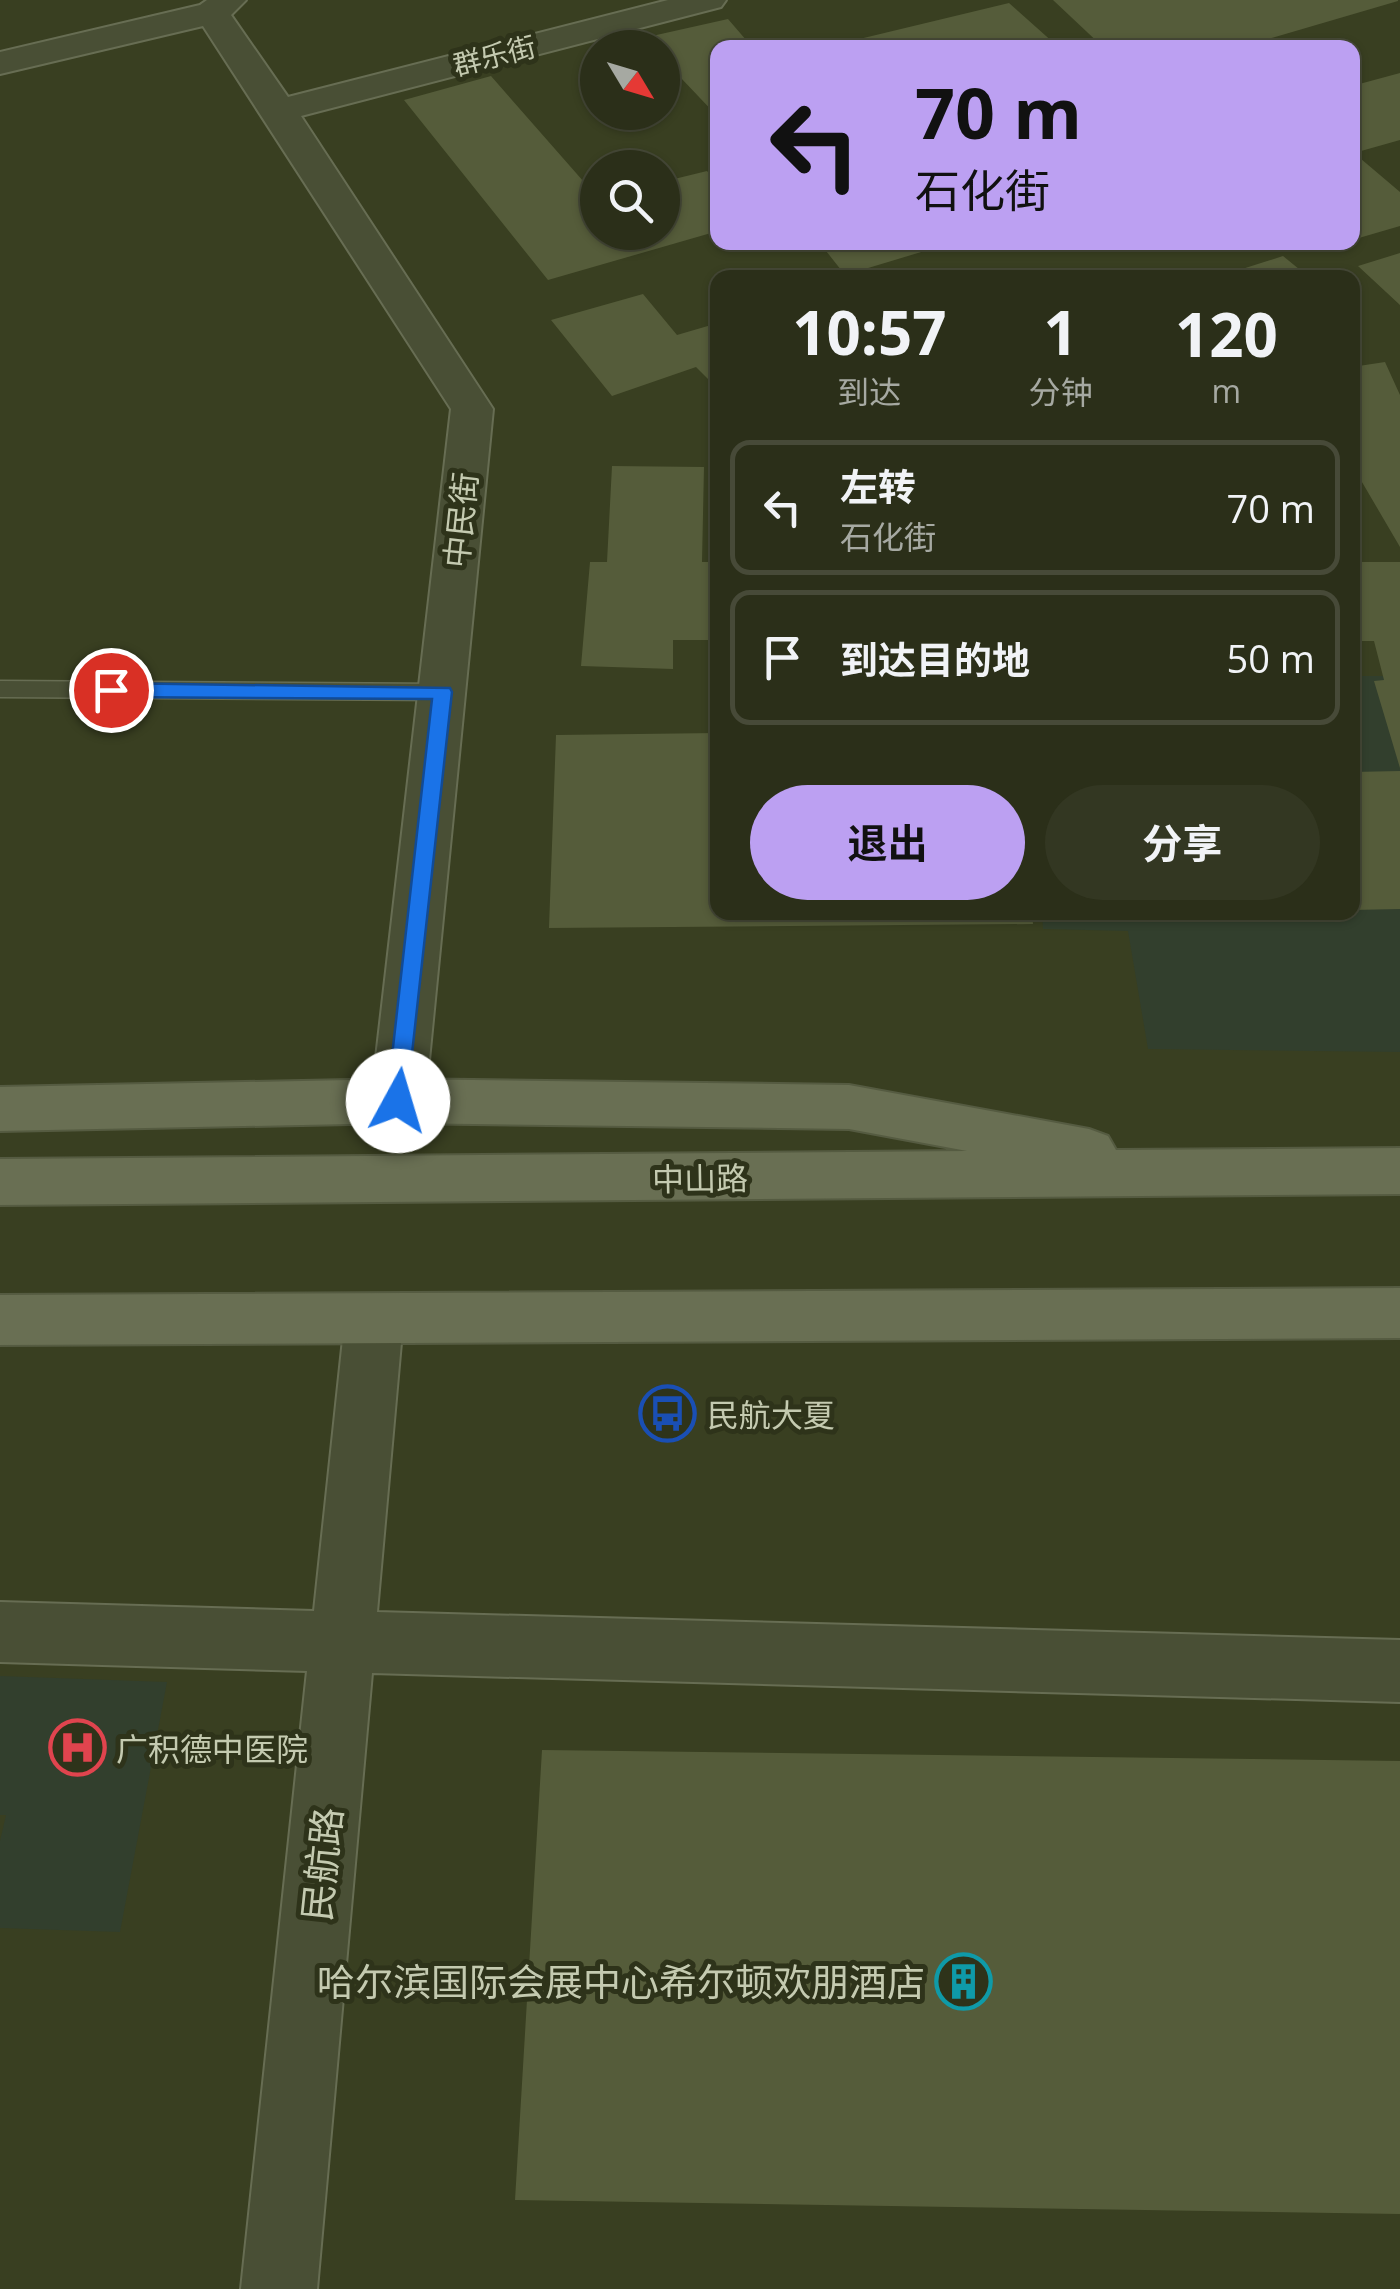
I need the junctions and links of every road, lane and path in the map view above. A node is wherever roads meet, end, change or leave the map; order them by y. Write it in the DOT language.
graph roads {
  1 [pos="710,0"];
  2 [pos="220,6"];
  3 [pos="0,63"];
  4 [pos="280,110"];
  5 [pos="0,689"];
  6 [pos="443,692"];
  7 [pos="398,1101"];
  8 [pos="0,1109"];
  9 [pos="1400,1171"];
  10 [pos="1190,1173"];
  11 [pos="0,1182"];
  12 [pos="1400,1313"];
  13 [pos="0,1320"];
  14 [pos="374,1320"];
  15 [pos="0,1632"];
  16 [pos="343,1643"];
  17 [pos="1400,1672"];
  18 [pos="279,2289"];
  1 -- 4 [label="street, 群乐街"];
  2 -- 3 [label="street"];
  2 -- 4 [label="street, 中民街"];
  4 -- 6 [label="street, 中民街"];
  5 -- 6 [label="lane"];
  6 -- 7 [label="street, 中民街"];
  7 -- 8 [label="main road"];
  7 -- 10 [label="main road"];
  9 -- 10 [label="main road, 中山路"];
  10 -- 11 [label="main road, 中山路"];
  12 -- 14 [label="main road"];
  13 -- 14 [label="main road"];
  14 -- 16 [label="street, 民航路"];
  15 -- 16 [label="street"];
  16 -- 17 [label="street"];
  16 -- 18 [label="street, 民航路"];
}
